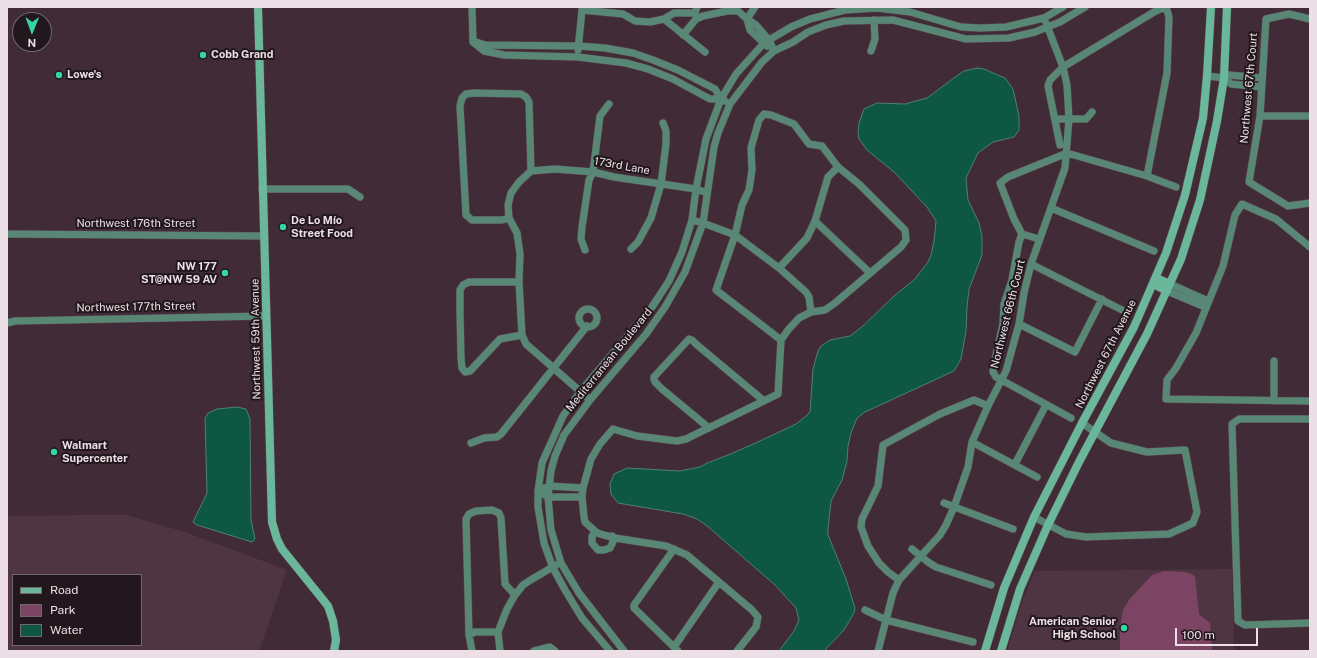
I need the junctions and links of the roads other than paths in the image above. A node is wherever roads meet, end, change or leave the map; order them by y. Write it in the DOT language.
graph roads {
  1 [pos="258,7"];
  2 [pos="472,7"];
  3 [pos="755,7"];
  4 [pos="1063,7"];
  5 [pos="1085,7"];
  6 [pos="1211,7"];
  7 [pos="1227,7"];
  8 [pos="910,10"];
  9 [pos="697,13"];
  10 [pos="1044,18"];
  11 [pos="664,19"];
  12 [pos="747,19"];
  13 [pos="1310,19"];
  14 [pos="874,20"];
  15 [pos="908,24"];
  16 [pos="1047,27"];
  17 [pos="683,35"];
  18 [pos="474,42"];
  19 [pos="766,42"];
  20 [pos="579,46"];
  21 [pos="774,51"];
  22 [pos="871,51"];
  23 [pos="705,52"];
  24 [pos="578,57"];
  25 [pos="1063,67"];
  26 [pos="1207,76"];
  27 [pos="1224,78"];
  28 [pos="1262,78"];
  29 [pos="1261,87"];
  30 [pos="721,99"];
  31 [pos="609,104"];
  32 [pos="730,104"];
  33 [pos="1092,112"];
  34 [pos="1260,116"];
  35 [pos="1310,116"];
  36 [pos="1055,119"];
  37 [pos="1069,119"];
  38 [pos="663,123"];
  39 [pos="1060,145"];
  40 [pos="1067,153"];
  41 [pos="838,167"];
  42 [pos="531,172"];
  43 [pos="593,172"];
  44 [pos="1147,176"];
  45 [pos="661,184"];
  46 [pos="1176,187"];
  47 [pos="262,188"];
  48 [pos="696,190"];
  49 [pos="707,193"];
  50 [pos="360,197"];
  51 [pos="1310,203"];
  52 [pos="1051,208"];
  53 [pos="509,218"];
  54 [pos="692,220"];
  55 [pos="815,221"];
  56 [pos="703,223"];
  57 [pos="7,234"];
  58 [pos="1022,234"];
  59 [pos="735,235"];
  60 [pos="264,236"];
  61 [pos="1039,239"];
  62 [pos="1310,247"];
  63 [pos="631,249"];
  64 [pos="585,250"];
  65 [pos="1154,250"];
  66 [pos="1031,264"];
  67 [pos="779,268"];
  68 [pos="870,273"];
  69 [pos="1154,281"];
  70 [pos="519,282"];
  71 [pos="1169,287"];
  72 [pos="1102,299"];
  73 [pos="1207,304"];
  74 [pos="811,312"];
  75 [pos="1126,312"];
  76 [pos="266,316"];
  77 [pos="7,323"];
  78 [pos="1018,324"];
  79 [pos="587,326"];
  80 [pos="522,335"];
  81 [pos="782,340"];
  82 [pos="1274,361"];
  83 [pos="552,368"];
  84 [pos="1002,380"];
  85 [pos="580,392"];
  86 [pos="590,400"];
  87 [pos="764,401"];
  88 [pos="1274,401"];
  89 [pos="1310,401"];
  90 [pos="1046,405"];
  91 [pos="988,406"];
  92 [pos="1071,418"];
  93 [pos="1310,419"];
  94 [pos="1082,423"];
  95 [pos="709,428"];
  96 [pos="1096,433"];
  97 [pos="972,442"];
  98 [pos="471,443"];
  99 [pos="1015,464"];
  100 [pos="1037,477"];
  101 [pos="549,486"];
  102 [pos="583,488"];
  103 [pos="538,491"];
  104 [pos="548,497"];
  105 [pos="582,497"];
  106 [pos="944,503"];
  107 [pos="954,507"];
  108 [pos="1034,517"];
  109 [pos="1048,524"];
  110 [pos="1013,529"];
  111 [pos="596,532"];
  112 [pos="612,536"];
  113 [pos="674,549"];
  114 [pos="912,549"];
  115 [pos="920,556"];
  116 [pos="561,563"];
  117 [pos="552,568"];
  118 [pos="899,580"];
  119 [pos="719,582"];
  120 [pos="991,585"];
  121 [pos="515,595"];
  122 [pos="865,610"];
  123 [pos="886,620"];
  124 [pos="1310,623"];
  125 [pos="498,632"];
  126 [pos="469,635"];
  127 [pos="973,642"];
  128 [pos="552,649"];
  129 [pos="676,649"];
  130 [pos="334,651"];
  131 [pos="472,651"];
  132 [pos="478,651"];
  133 [pos="500,651"];
  134 [pos="534,651"];
  135 [pos="610,651"];
  136 [pos="624,651"];
  137 [pos="737,651"];
  138 [pos="878,651"];
  139 [pos="985,651"];
  140 [pos="1001,651"];
  1 -- 47 [label="main road, Northwest 59th Avenue"];
  2 -- 18 [label="street"];
  3 -- 12 [label="street"];
  4 -- 10 [label="street, Mediterranean Boulevard"];
  5 -- 16 [label="street, Mediterranean Boulevard"];
  6 -- 26 [label="main road, Northwest 67th Avenue"];
  7 -- 27 [label="main road"];
  8 -- 10 [label="street, Mediterranean Boulevard"];
  8 -- 15 [label="street"];
  8 -- 19 [label="street, Mediterranean Boulevard"];
  9 -- 11 [label="street"];
  9 -- 12 [label="street"];
  9 -- 17 [label="street"];
  10 -- 16 [label="street, Northwest 66th Court"];
  11 -- 17 [label="street"];
  11 -- 20 [label="street"];
  12 -- 19 [label="street"];
  13 -- 28 [label="street, Northwest 67th Court"];
  14 -- 15 [label="street, Mediterranean Boulevard"];
  14 -- 21 [label="street, Mediterranean Boulevard"];
  14 -- 22 [label="street"];
  15 -- 16 [label="street, Mediterranean Boulevard"];
  16 -- 25 [label="street, Northwest 66th Court"];
  17 -- 23 [label="street"];
  18 -- 20 [label="street"];
  18 -- 24 [label="street"];
  19 -- 21 [label="street"];
  19 -- 30 [label="street, Mediterranean Boulevard"];
  20 -- 24 [label="street"];
  20 -- 30 [label="street"];
  21 -- 32 [label="street, Mediterranean Boulevard"];
  24 -- 30 [label="street"];
  25 -- 36 [label="street"];
  25 -- 37 [label="street, Northwest 66th Court"];
  25 -- 44 [label="street"];
  26 -- 27 [label="street"];
  26 -- 69 [label="main road, Northwest 67th Avenue"];
  27 -- 28 [label="street"];
  27 -- 29 [label="street"];
  27 -- 71 [label="main road"];
  28 -- 29 [label="street, Northwest 67th Court"];
  29 -- 34 [label="street, Northwest 67th Court"];
  30 -- 32 [label="street"];
  30 -- 48 [label="street, Mediterranean Boulevard"];
  31 -- 43 [label="street"];
  32 -- 49 [label="street, Mediterranean Boulevard"];
  33 -- 37 [label="street"];
  34 -- 35 [label="street"];
  34 -- 51 [label="street, Northwest 67th Court"];
  36 -- 37 [label="street"];
  36 -- 39 [label="street"];
  37 -- 40 [label="street, Northwest 66th Court"];
  38 -- 45 [label="street"];
  40 -- 44 [label="street"];
  40 -- 52 [label="street, Northwest 66th Court"];
  40 -- 58 [label="street"];
  41 -- 55 [label="street"];
  41 -- 59 [label="street"];
  41 -- 68 [label="street"];
  42 -- 43 [label="street, 173rd Lane"];
  42 -- 53 [label="street"];
  42 -- 53 [label="street"];
  43 -- 45 [label="street, 173rd Lane"];
  43 -- 64 [label="street"];
  44 -- 46 [label="street"];
  45 -- 48 [label="street, 173rd Lane"];
  45 -- 63 [label="street"];
  47 -- 50 [label="street"];
  47 -- 60 [label="main road, Northwest 59th Avenue"];
  48 -- 49 [label="street, 173rd Lane"];
  48 -- 54 [label="street, Mediterranean Boulevard"];
  49 -- 56 [label="street, Mediterranean Boulevard"];
  52 -- 61 [label="street, Northwest 66th Court"];
  52 -- 65 [label="street"];
  53 -- 70 [label="street"];
  54 -- 56 [label="street"];
  54 -- 85 [label="street, Mediterranean Boulevard"];
  55 -- 67 [label="street"];
  55 -- 68 [label="street"];
  56 -- 59 [label="street"];
  56 -- 86 [label="street, Mediterranean Boulevard"];
  57 -- 60 [label="street, Northwest 176th Street"];
  58 -- 61 [label="street"];
  58 -- 84 [label="street"];
  59 -- 67 [label="street"];
  59 -- 81 [label="street"];
  60 -- 76 [label="main road, Northwest 59th Avenue"];
  61 -- 66 [label="street, Northwest 66th Court"];
  62 -- 73 [label="street"];
  66 -- 72 [label="street"];
  66 -- 78 [label="street, Northwest 66th Court"];
  67 -- 74 [label="street"];
  68 -- 74 [label="street"];
  69 -- 71 [label="main road"];
  69 -- 94 [label="main road, Northwest 67th Avenue"];
  70 -- 80 [label="street"];
  70 -- 80 [label="street"];
  71 -- 73 [label="street"];
  71 -- 96 [label="main road"];
  72 -- 75 [label="street"];
  72 -- 78 [label="street"];
  73 -- 88 [label="street"];
  74 -- 81 [label="street"];
  76 -- 77 [label="street, Northwest 177th Street"];
  76 -- 130 [label="main road, Northwest 59th Avenue"];
  78 -- 84 [label="street, Northwest 66th Court"];
  79 -- 83 [label="street"];
  80 -- 83 [label="street"];
  81 -- 87 [label="street"];
  82 -- 88 [label="street"];
  83 -- 85 [label="street"];
  83 -- 98 [label="street"];
  84 -- 90 [label="street"];
  84 -- 91 [label="street, Northwest 66th Court"];
  85 -- 86 [label="street"];
  85 -- 103 [label="street, Mediterranean Boulevard"];
  86 -- 101 [label="street, Mediterranean Boulevard"];
  87 -- 95 [label="street"];
  87 -- 95 [label="street"];
  88 -- 89 [label="street"];
  90 -- 92 [label="street"];
  90 -- 99 [label="street"];
  91 -- 97 [label="street, Northwest 66th Court"];
  91 -- 118 [label="street"];
  93 -- 124 [label="street"];
  94 -- 96 [label="street"];
  94 -- 108 [label="main road, Northwest 67th Avenue"];
  95 -- 102 [label="street"];
  96 -- 109 [label="main road"];
  96 -- 109 [label="street"];
  97 -- 99 [label="street"];
  97 -- 107 [label="street, Northwest 66th Court"];
  99 -- 100 [label="street"];
  101 -- 102 [label="street"];
  101 -- 103 [label="street"];
  101 -- 104 [label="street, Mediterranean Boulevard"];
  102 -- 105 [label="street"];
  103 -- 104 [label="street"];
  103 -- 117 [label="street, Mediterranean Boulevard"];
  104 -- 105 [label="street"];
  104 -- 116 [label="street, Mediterranean Boulevard"];
  105 -- 111 [label="street"];
  106 -- 107 [label="street"];
  107 -- 110 [label="street"];
  107 -- 115 [label="street, Northwest 66th Court"];
  108 -- 109 [label="street"];
  108 -- 139 [label="main road, Northwest 67th Avenue"];
  109 -- 140 [label="main road"];
  111 -- 112 [label="street"];
  111 -- 112 [label="street"];
  112 -- 113 [label="street"];
  113 -- 119 [label="street"];
  113 -- 129 [label="street"];
  114 -- 115 [label="street"];
  115 -- 118 [label="street, Northwest 66th Court"];
  115 -- 120 [label="street"];
  116 -- 117 [label="street"];
  116 -- 136 [label="street, Mediterranean Boulevard"];
  117 -- 121 [label="street"];
  117 -- 135 [label="street, Mediterranean Boulevard"];
  118 -- 123 [label="street, Northwest 66th Court"];
  119 -- 129 [label="street"];
  119 -- 137 [label="street"];
  121 -- 125 [label="street"];
  121 -- 126 [label="street"];
  122 -- 123 [label="street"];
  123 -- 127 [label="street"];
  123 -- 138 [label="street, Northwest 66th Court"];
  125 -- 126 [label="street"];
  125 -- 133 [label="street"];
  126 -- 131 [label="street"];
  128 -- 134 [label="street"];
  131 -- 132 [label="street"];
}
